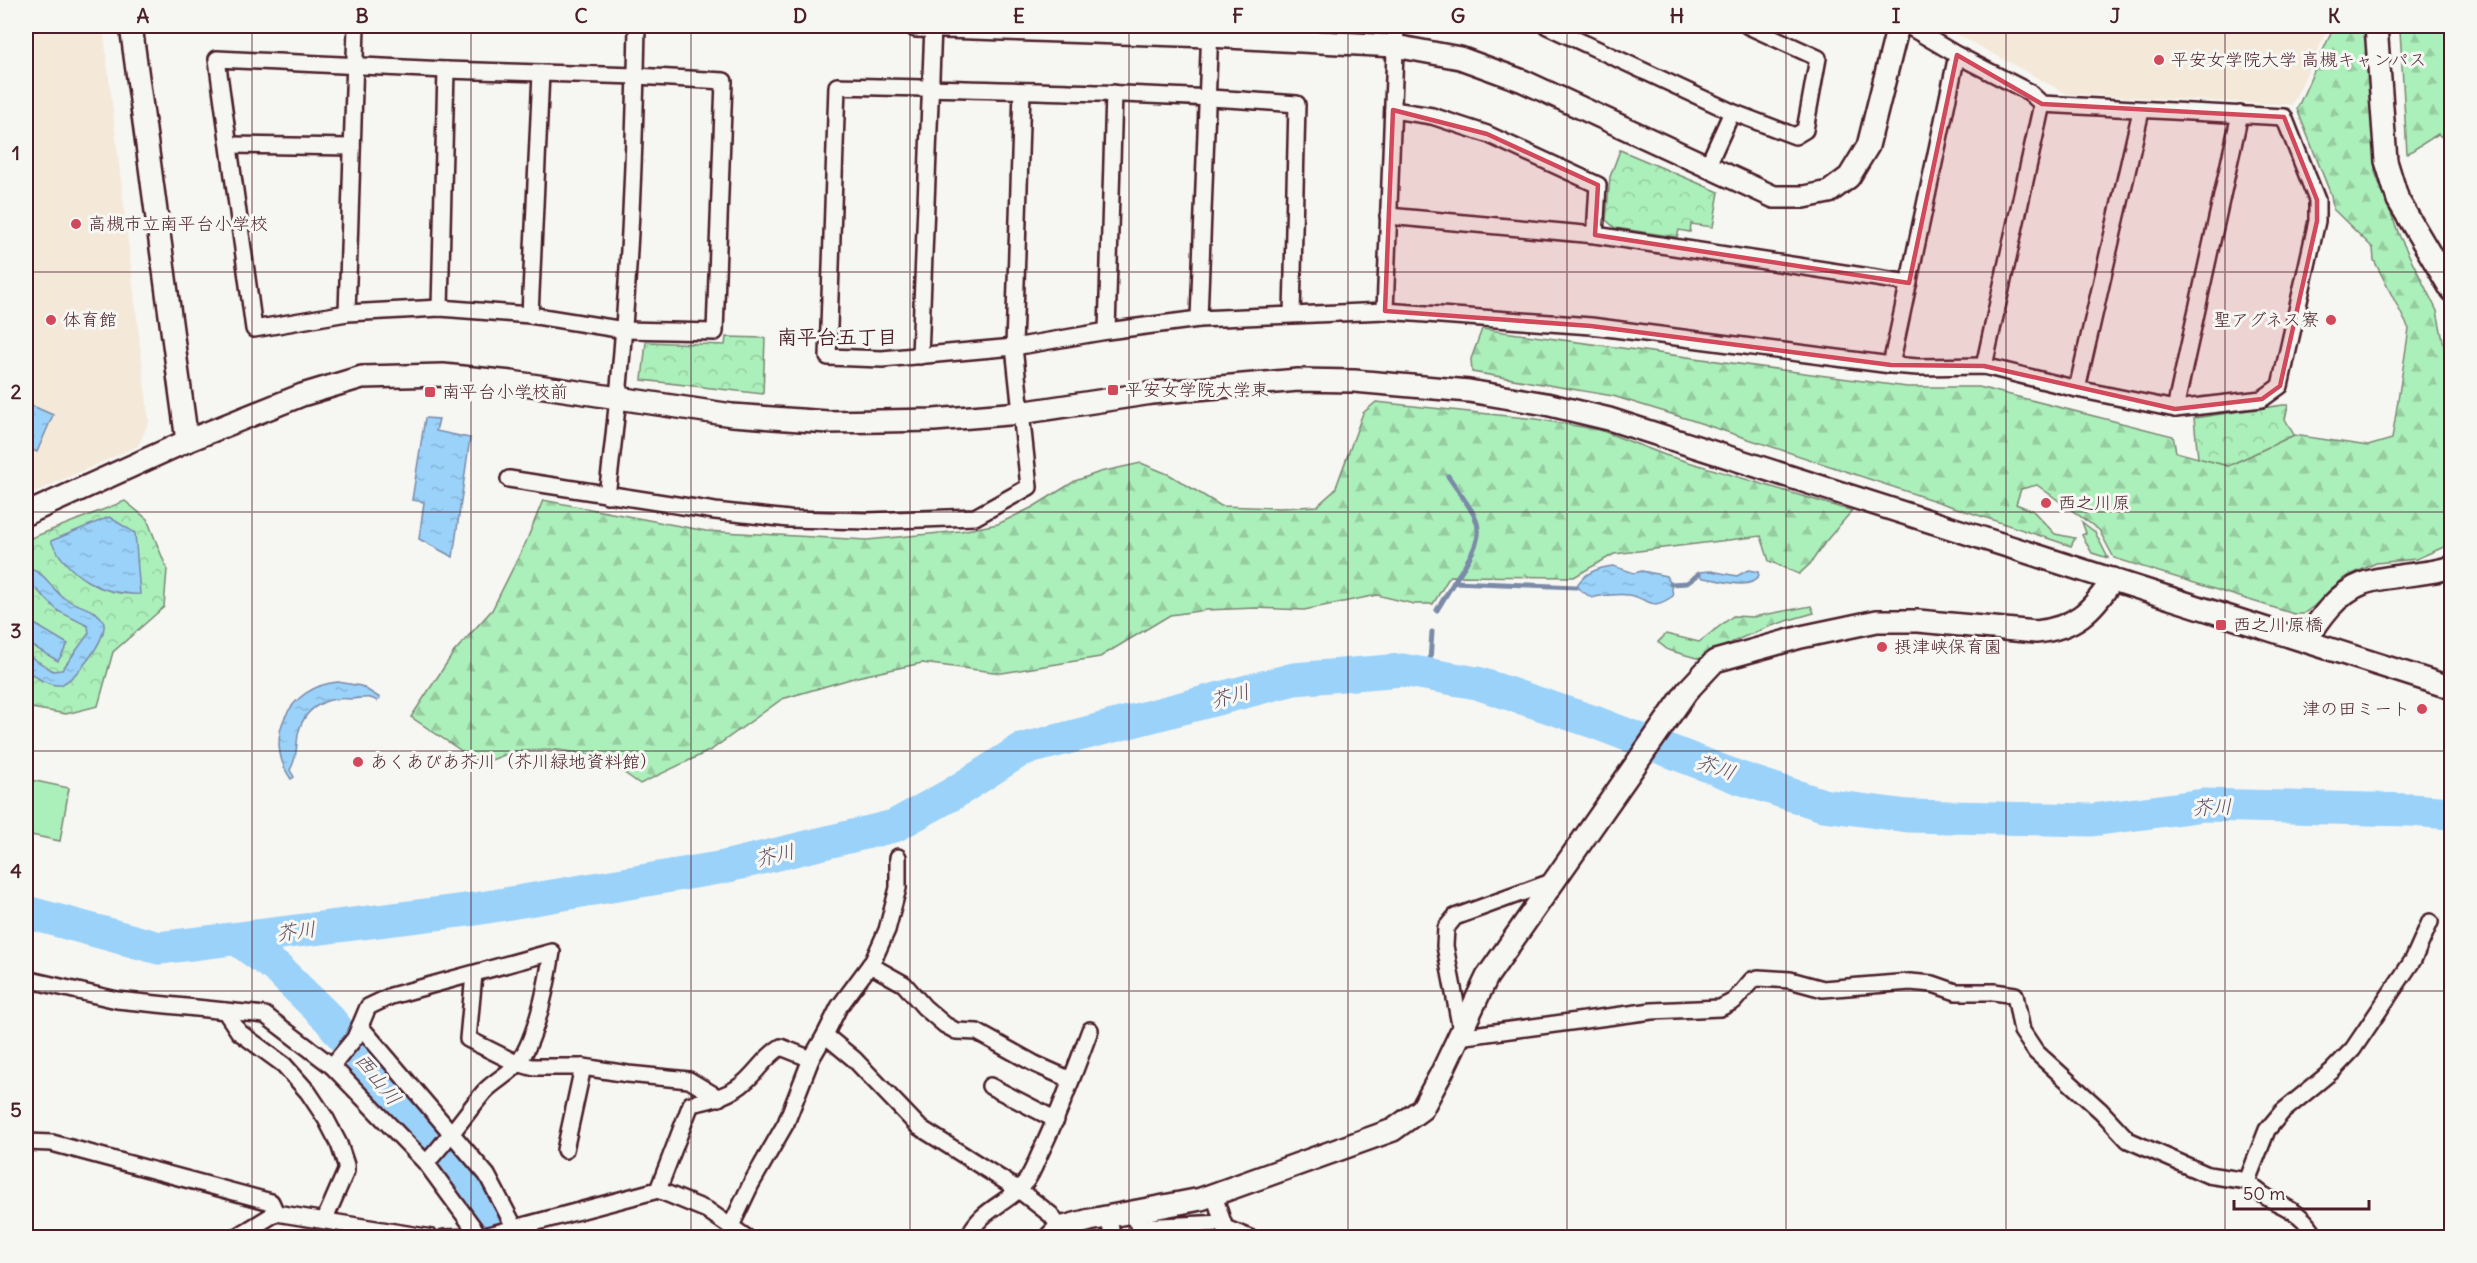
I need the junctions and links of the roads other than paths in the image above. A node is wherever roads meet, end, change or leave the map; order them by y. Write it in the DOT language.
graph roads {
  1 [pos="131,26"];
  2 [pos="356,26"];
  3 [pos="637,26"];
  4 [pos="916,26"];
  5 [pos="933,26"];
  6 [pos="1547,26"];
  7 [pos="1748,26"];
  8 [pos="1898,26"];
  9 [pos="1908,26"];
  10 [pos="2376,26"];
  11 [pos="1209,31"];
  12 [pos="1396,36"];
  13 [pos="1957,55"];
  14 [pos="355,65"];
  15 [pos="446,70"];
  16 [pos="541,73"];
  17 [pos="636,76"];
  18 [pos="931,88"];
  19 [pos="1022,92"];
  20 [pos="1114,93"];
  21 [pos="1208,97"];
  22 [pos="2042,104"];
  23 [pos="1393,110"];
  24 [pos="2141,111"];
  25 [pos="1732,112"];
  26 [pos="2240,114"];
  27 [pos="230,145"];
  28 [pos="352,147"];
  29 [pos="1707,167"];
  30 [pos="1388,216"];
  31 [pos="1595,235"];
  32 [pos="1909,283"];
  33 [pos="2451,291"];
  34 [pos="440,308"];
  35 [pos="1385,311"];
  36 [pos="347,313"];
  37 [pos="530,315"];
  38 [pos="1292,315"];
  39 [pos="1199,320"];
  40 [pos="624,330"];
  41 [pos="1107,331"];
  42 [pos="1014,347"];
  43 [pos="920,356"];
  44 [pos="1891,365"];
  45 [pos="1984,366"];
  46 [pos="2077,389"];
  47 [pos="619,399"];
  48 [pos="2175,409"];
  49 [pos="1020,413"];
  50 [pos="186,441"];
  51 [pos="509,479"];
  52 [pos="607,495"];
  53 [pos="26,514"];
  54 [pos="2451,567"];
  55 [pos="2113,579"];
  56 [pos="2306,641"];
  57 [pos="2451,688"];
  58 [pos="898,857"];
  59 [pos="1554,881"];
  60 [pos="2430,922"];
  61 [pos="870,965"];
  62 [pos="474,975"];
  63 [pos="26,979"];
  64 [pos="225,1011"];
  65 [pos="1090,1030"];
  66 [pos="358,1032"];
  67 [pos="1459,1033"];
  68 [pos="825,1035"];
  69 [pos="811,1059"];
  70 [pos="335,1063"];
  71 [pos="518,1063"];
  72 [pos="583,1067"];
  73 [pos="1071,1080"];
  74 [pos="990,1086"];
  75 [pos="719,1098"];
  76 [pos="1056,1120"];
  77 [pos="452,1135"];
  78 [pos="26,1142"];
  79 [pos="565,1150"];
  80 [pos="426,1163"];
  81 [pos="2247,1181"];
  82 [pos="658,1190"];
  83 [pos="1019,1190"];
  84 [pos="1214,1195"];
  85 [pos="276,1213"];
  86 [pos="1129,1213"];
  87 [pos="1107,1217"];
  88 [pos="325,1219"];
  89 [pos="731,1226"];
  90 [pos="515,1228"];
  91 [pos="1225,1229"];
  92 [pos="1055,1233"];
  93 [pos="483,1236"];
  94 [pos="235,1238"];
  95 [pos="432,1238"];
  96 [pos="444,1238"];
  97 [pos="747,1238"];
  98 [pos="968,1238"];
  99 [pos="1114,1238"];
  100 [pos="1250,1238"];
  101 [pos="2318,1238"];
  1 -- 50 [label="street"];
  2 -- 14 [label="street"];
  3 -- 17 [label="street"];
  4 -- 5 [label="street"];
  5 -- 11 [label="street"];
  5 -- 18 [label="street"];
  6 -- 25 [label="street"];
  7 -- 25 [label="street"];
  8 -- 29 [label="street"];
  9 -- 13 [label="street"];
  10 -- 33 [label="street"];
  11 -- 12 [label="street"];
  11 -- 21 [label="street"];
  12 -- 23 [label="street"];
  12 -- 29 [label="street"];
  13 -- 22 [label="street"];
  13 -- 32 [label="street"];
  14 -- 15 [label="street"];
  14 -- 27 [label="street"];
  14 -- 28 [label="street"];
  15 -- 16 [label="street"];
  15 -- 34 [label="street"];
  16 -- 17 [label="street"];
  16 -- 37 [label="street"];
  17 -- 40 [label="street"];
  17 -- 40 [label="street"];
  18 -- 19 [label="street"];
  18 -- 43 [label="street"];
  18 -- 43 [label="street"];
  19 -- 20 [label="street"];
  19 -- 42 [label="street"];
  20 -- 21 [label="street"];
  20 -- 41 [label="street"];
  21 -- 38 [label="street"];
  21 -- 39 [label="street"];
  22 -- 24 [label="street"];
  22 -- 45 [label="street"];
  23 -- 30 [label="street"];
  23 -- 31 [label="street"];
  24 -- 26 [label="street"];
  24 -- 46 [label="street"];
  25 -- 29 [label="street"];
  26 -- 48 [label="street"];
  26 -- 48 [label="street"];
  27 -- 28 [label="street"];
  27 -- 36 [label="street"];
  28 -- 36 [label="street"];
  30 -- 31 [label="street"];
  30 -- 35 [label="street"];
  31 -- 32 [label="street"];
  32 -- 44 [label="street"];
  34 -- 36 [label="street"];
  34 -- 37 [label="street"];
  35 -- 38 [label="street"];
  35 -- 44 [label="street"];
  37 -- 40 [label="street"];
  38 -- 39 [label="street"];
  39 -- 41 [label="street"];
  40 -- 47 [label="street"];
  41 -- 42 [label="street"];
  42 -- 43 [label="street"];
  42 -- 49 [label="street"];
  44 -- 45 [label="street"];
  45 -- 46 [label="street"];
  46 -- 48 [label="street"];
  47 -- 49 [label="street"];
  47 -- 50 [label="street"];
  47 -- 52 [label="street"];
  49 -- 52 [label="street"];
  49 -- 55 [label="street"];
  50 -- 53 [label="street"];
  51 -- 52 [label="street"];
  54 -- 56 [label="street"];
  55 -- 56 [label="street"];
  55 -- 59 [label="street"];
  56 -- 57 [label="street"];
  58 -- 61 [label="street"];
  59 -- 67 [label="street"];
  59 -- 67 [label="street"];
  60 -- 81 [label="street"];
  61 -- 68 [label="street"];
  61 -- 73 [label="street"];
  62 -- 66 [label="street"];
  62 -- 71 [label="street"];
  62 -- 71 [label="street"];
  63 -- 64 [label="street"];
  64 -- 70 [label="street"];
  64 -- 88 [label="street"];
  65 -- 73 [label="street"];
  66 -- 70 [label="street"];
  66 -- 77 [label="street"];
  67 -- 81 [label="street"];
  67 -- 84 [label="street"];
  68 -- 69 [label="street"];
  68 -- 83 [label="street"];
  69 -- 75 [label="street"];
  69 -- 89 [label="street"];
  70 -- 80 [label="street"];
  71 -- 72 [label="street"];
  71 -- 77 [label="street"];
  72 -- 75 [label="street"];
  72 -- 79 [label="street"];
  73 -- 76 [label="street"];
  74 -- 76 [label="street"];
  75 -- 82 [label="street"];
  76 -- 83 [label="street"];
  77 -- 80 [label="street"];
  77 -- 90 [label="street"];
  78 -- 85 [label="street"];
  80 -- 93 [label="street"];
  81 -- 101 [label="street"];
  82 -- 89 [label="street"];
  82 -- 90 [label="street"];
  83 -- 92 [label="street"];
  83 -- 98 [label="street"];
  84 -- 86 [label="street"];
  84 -- 91 [label="street"];
  85 -- 88 [label="street"];
  85 -- 94 [label="street"];
  86 -- 87 [label="street"];
  86 -- 91 [label="street"];
  87 -- 92 [label="street"];
  87 -- 99 [label="street"];
  88 -- 95 [label="street"];
  89 -- 97 [label="street"];
  90 -- 93 [label="street"];
  91 -- 100 [label="street"];
  93 -- 96 [label="street"];
}
